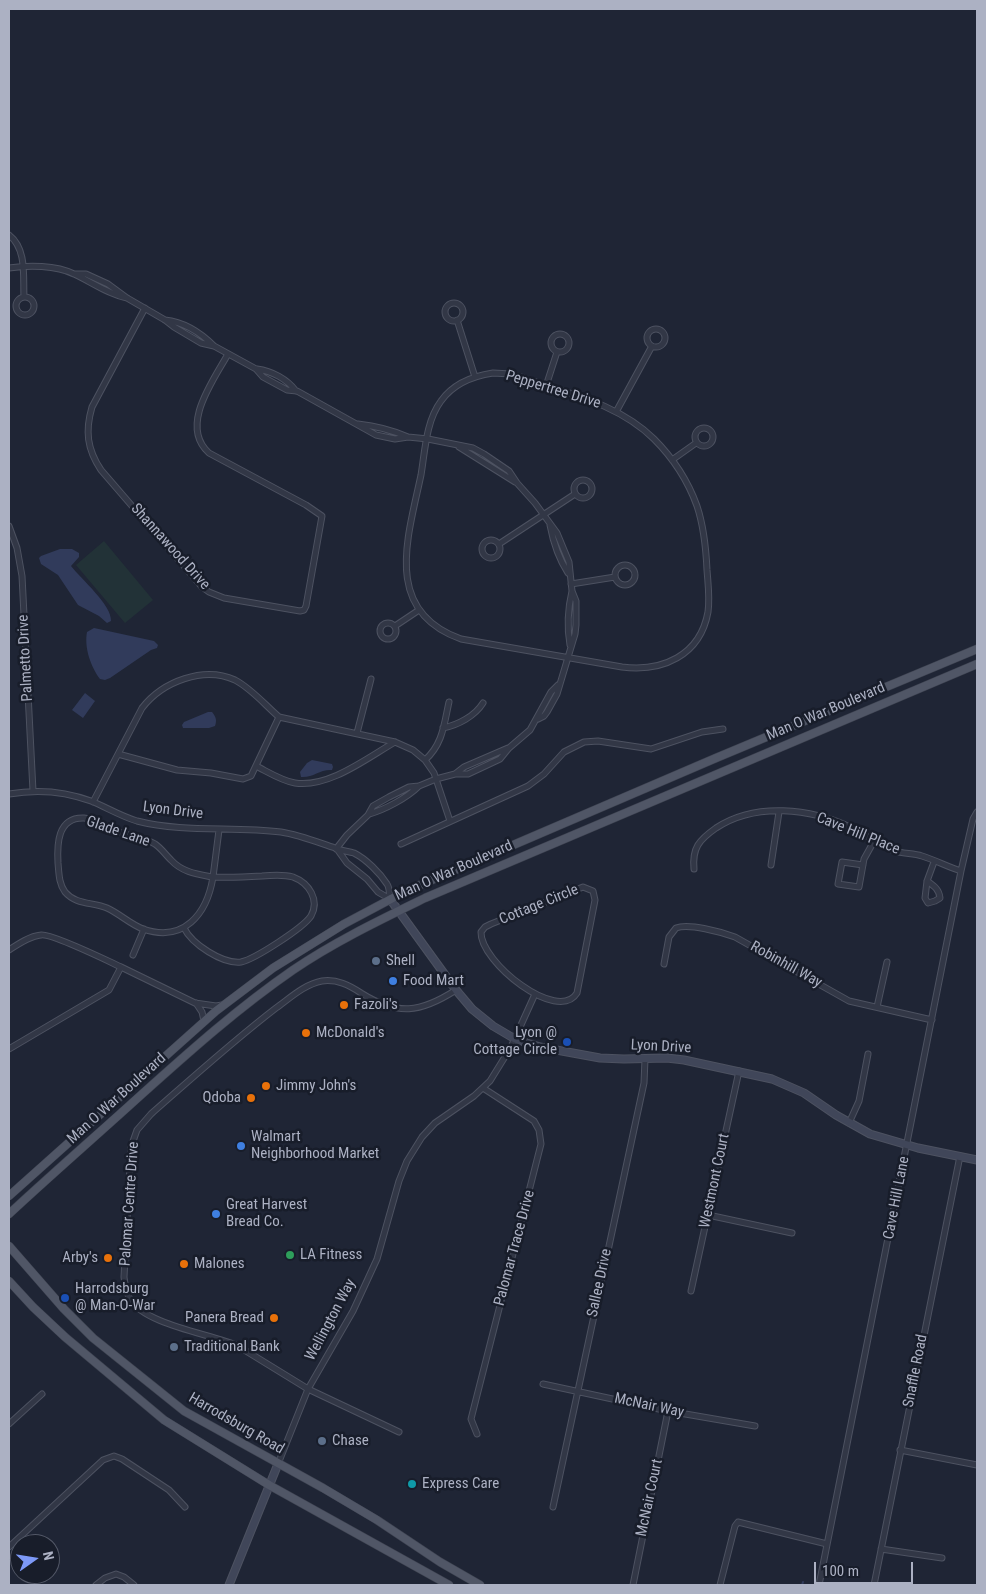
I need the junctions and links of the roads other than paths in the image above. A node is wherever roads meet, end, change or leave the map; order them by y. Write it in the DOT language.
graph roads {
  1 [pos="9,235"];
  2 [pos="23,266"];
  3 [pos="9,268"];
  4 [pos="24,297"];
  5 [pos="146,308"];
  6 [pos="457,320"];
  7 [pos="652,346"];
  8 [pos="557,352"];
  9 [pos="228,354"];
  10 [pos="475,377"];
  11 [pos="546,386"];
  12 [pos="616,412"];
  13 [pos="428,439"];
  14 [pos="696,443"];
  15 [pos="672,460"];
  16 [pos="575,494"];
  17 [pos="544,515"];
  18 [pos="9,526"];
  19 [pos="499,544"];
  20 [pos="615,577"];
  21 [pos="571,584"];
  22 [pos="418,610"];
  23 [pos="395,626"];
  24 [pos="977,650"];
  25 [pos="568,657"];
  26 [pos="977,664"];
  27 [pos="371,679"];
  28 [pos="449,702"];
  29 [pos="483,703"];
  30 [pos="280,717"];
  31 [pos="443,728"];
  32 [pos="723,729"];
  33 [pos="358,733"];
  34 [pos="395,742"];
  35 [pos="118,754"];
  36 [pos="425,760"];
  37 [pos="256,766"];
  38 [pos="436,779"];
  39 [pos="33,791"];
  40 [pos="9,794"];
  41 [pos="93,802"];
  42 [pos="779,812"];
  43 [pos="977,812"];
  44 [pos="450,821"];
  45 [pos="219,830"];
  46 [pos="874,841"];
  47 [pos="402,844"];
  48 [pos="336,849"];
  49 [pos="934,862"];
  50 [pos="771,865"];
  51 [pos="863,866"];
  52 [pos="694,869"];
  53 [pos="962,871"];
  54 [pos="212,877"];
  55 [pos="927,881"];
  56 [pos="390,899"];
  57 [pos="398,911"];
  58 [pos="184,928"];
  59 [pos="144,929"];
  60 [pos="9,950"];
  61 [pos="133,955"];
  62 [pos="887,962"];
  63 [pos="664,964"];
  64 [pos="121,966"];
  65 [pos="456,990"];
  66 [pos="535,994"];
  67 [pos="195,1003"];
  68 [pos="224,1005"];
  69 [pos="877,1007"];
  70 [pos="932,1020"];
  71 [pos="204,1021"];
  72 [pos="515,1039"];
  73 [pos="9,1049"];
  74 [pos="868,1054"];
  75 [pos="645,1059"];
  76 [pos="739,1071"];
  77 [pos="483,1088"];
  78 [pos="849,1123"];
  79 [pos="907,1145"];
  80 [pos="960,1156"];
  81 [pos="977,1160"];
  82 [pos="9,1196"];
  83 [pos="9,1214"];
  84 [pos="708,1215"];
  85 [pos="792,1233"];
  86 [pos="9,1246"];
  87 [pos="9,1281"];
  88 [pos="690,1290"];
  89 [pos="543,1384"];
  90 [pos="308,1389"];
  91 [pos="576,1391"];
  92 [pos="42,1394"];
  93 [pos="668,1411"];
  94 [pos="9,1424"];
  95 [pos="755,1426"];
  96 [pos="398,1432"];
  97 [pos="477,1434"];
  98 [pos="900,1450"];
  99 [pos="278,1464"];
  100 [pos="977,1465"];
  101 [pos="269,1485"];
  102 [pos="184,1507"];
  103 [pos="553,1508"];
  104 [pos="827,1544"];
  105 [pos="9,1546"];
  106 [pos="881,1549"];
  107 [pos="942,1558"];
  108 [pos="96,1585"];
  109 [pos="134,1585"];
  110 [pos="229,1585"];
  111 [pos="450,1585"];
  112 [pos="480,1585"];
  113 [pos="632,1585"];
  114 [pos="720,1585"];
  115 [pos="819,1585"];
  116 [pos="874,1585"];
  1 -- 2 [label="street"];
  2 -- 3 [label="street"];
  2 -- 4 [label="street"];
  2 -- 5 [label="street"];
  5 -- 9 [label="street"];
  5 -- 9 [label="street, Shannawood Drive"];
  6 -- 10 [label="street"];
  7 -- 12 [label="street"];
  8 -- 11 [label="street"];
  9 -- 13 [label="street"];
  10 -- 11 [label="street, Peppertree Drive"];
  10 -- 13 [label="street, Peppertree Drive"];
  11 -- 12 [label="street, Peppertree Drive"];
  12 -- 15 [label="street, Peppertree Drive"];
  13 -- 17 [label="street"];
  13 -- 22 [label="street, Peppertree Drive"];
  14 -- 15 [label="street"];
  15 -- 25 [label="street, Peppertree Drive"];
  16 -- 17 [label="street"];
  17 -- 19 [label="street"];
  17 -- 21 [label="street"];
  18 -- 39 [label="street, Palmetto Drive"];
  20 -- 21 [label="street"];
  21 -- 25 [label="street"];
  22 -- 23 [label="street"];
  22 -- 25 [label="street, Peppertree Drive"];
  24 -- 56 [label="main road, Man O War Boulevard"];
  25 -- 38 [label="street"];
  26 -- 57 [label="main road, Man O War Boulevard"];
  27 -- 33 [label="street"];
  28 -- 31 [label="street"];
  29 -- 31 [label="street"];
  30 -- 33 [label="street"];
  30 -- 35 [label="street"];
  30 -- 37 [label="street"];
  31 -- 36 [label="street"];
  32 -- 44 [label="street"];
  33 -- 34 [label="street"];
  34 -- 36 [label="street"];
  34 -- 37 [label="street"];
  35 -- 37 [label="street"];
  35 -- 41 [label="street"];
  36 -- 38 [label="street"];
  38 -- 44 [label="street"];
  38 -- 48 [label="street"];
  39 -- 40 [label="street, Lyon Drive"];
  39 -- 41 [label="street, Lyon Drive"];
  41 -- 45 [label="street, Lyon Drive"];
  42 -- 46 [label="street, Cave Hill Place"];
  42 -- 50 [label="street"];
  42 -- 52 [label="street, Cave Hill Place"];
  43 -- 53 [label="street, Cave Hill Lane"];
  44 -- 47 [label="street"];
  45 -- 48 [label="street, Lyon Drive"];
  45 -- 54 [label="street"];
  46 -- 49 [label="street, Cave Hill Place"];
  46 -- 51 [label="street"];
  48 -- 56 [label="street, Lyon Drive"];
  48 -- 56 [label="street, Lyon Drive"];
  49 -- 53 [label="street, Cave Hill Place"];
  49 -- 55 [label="street"];
  51 -- 51 [label="street"];
  53 -- 70 [label="street, Cave Hill Lane"];
  54 -- 58 [label="street"];
  54 -- 58 [label="street, Glade Lane"];
  54 -- 59 [label="street, Glade Lane"];
  56 -- 57 [label="street, Lyon Drive"];
  56 -- 68 [label="main road, Man O War Boulevard"];
  57 -- 65 [label="street, Lyon Drive"];
  57 -- 83 [label="main road, Man O War Boulevard"];
  58 -- 59 [label="street, Glade Lane"];
  59 -- 61 [label="street"];
  60 -- 64 [label="street"];
  62 -- 69 [label="street"];
  63 -- 69 [label="street, Robinhill Way"];
  64 -- 67 [label="street"];
  64 -- 73 [label="street"];
  65 -- 72 [label="street, Lyon Drive"];
  65 -- 90 [label="street, Palomar Centre Drive"];
  66 -- 66 [label="street, Cottage Circle"];
  66 -- 72 [label="street"];
  67 -- 68 [label="street"];
  67 -- 71 [label="street"];
  68 -- 71 [label="main road, Man O War Boulevard"];
  69 -- 70 [label="street, Robinhill Way"];
  70 -- 79 [label="street, Cave Hill Lane"];
  71 -- 82 [label="main road, Man O War Boulevard"];
  72 -- 75 [label="street, Lyon Drive"];
  72 -- 77 [label="street, Wellington Way"];
  74 -- 78 [label="street"];
  75 -- 76 [label="street, Lyon Drive"];
  75 -- 91 [label="street, Sallee Drive"];
  76 -- 78 [label="street, Lyon Drive"];
  76 -- 84 [label="street, Westmont Court"];
  77 -- 90 [label="street, Wellington Way"];
  77 -- 97 [label="street, Palomar Trace Drive"];
  78 -- 79 [label="street, Lyon Drive"];
  79 -- 80 [label="street, Lyon Drive"];
  79 -- 104 [label="street, Cave Hill Lane"];
  80 -- 81 [label="street, Lyon Drive"];
  80 -- 98 [label="street, Snaffle Road"];
  84 -- 85 [label="street"];
  84 -- 88 [label="street, Westmont Court"];
  86 -- 99 [label="main road, Harrodsburg Road"];
  87 -- 101 [label="main road"];
  89 -- 91 [label="street, McNair Way"];
  90 -- 96 [label="street, Palomar Centre Drive"];
  90 -- 99 [label="street, Wellington Way"];
  91 -- 93 [label="street, McNair Way"];
  91 -- 103 [label="street, Sallee Drive"];
  92 -- 94 [label="street"];
  93 -- 95 [label="street, McNair Way"];
  93 -- 113 [label="street, McNair Court"];
  98 -- 100 [label="street"];
  98 -- 106 [label="street, Snaffle Road"];
  99 -- 101 [label="street, Wellington Way"];
  99 -- 112 [label="main road, Harrodsburg Road"];
  101 -- 110 [label="street, Wellington Way"];
  101 -- 111 [label="main road"];
  102 -- 105 [label="street"];
  104 -- 114 [label="street"];
  104 -- 115 [label="street, Cave Hill Lane"];
  106 -- 107 [label="street"];
  106 -- 116 [label="street, Snaffle Road"];
  108 -- 109 [label="street"];
}
